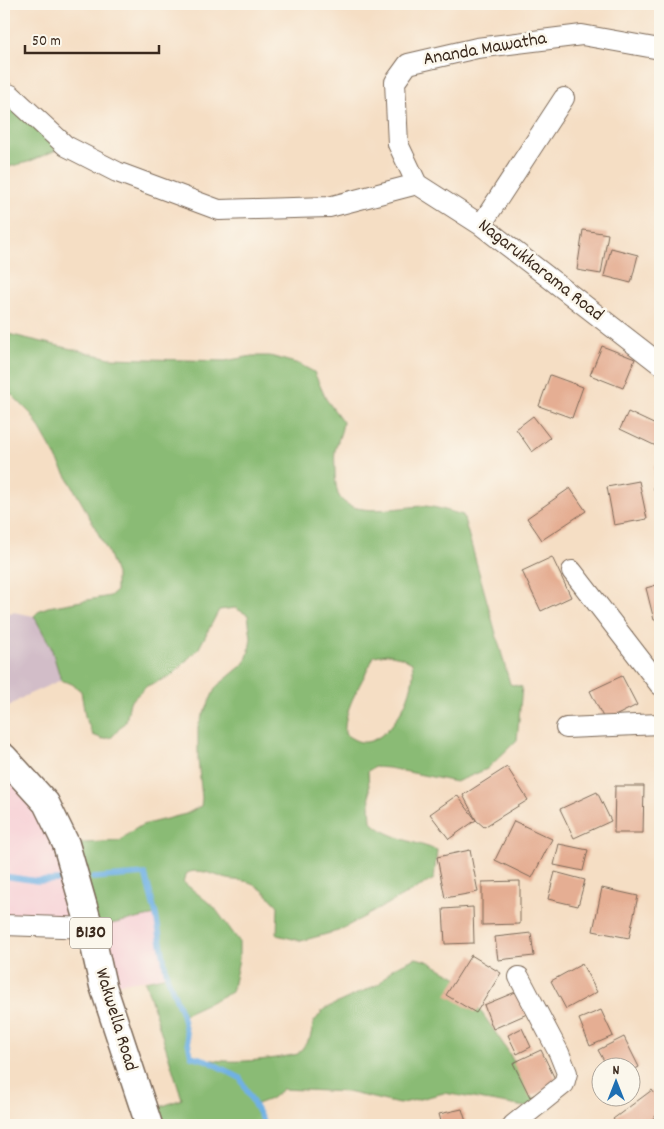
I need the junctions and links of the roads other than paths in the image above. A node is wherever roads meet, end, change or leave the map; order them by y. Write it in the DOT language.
graph roads {
  1 [pos="660,49"];
  2 [pos="4,92"];
  3 [pos="564,98"];
  4 [pos="417,184"];
  5 [pos="481,225"];
  6 [pos="660,364"];
  7 [pos="572,571"];
  8 [pos="660,685"];
  9 [pos="660,724"];
  10 [pos="566,728"];
  11 [pos="4,757"];
  12 [pos="4,925"];
  13 [pos="90,928"];
  14 [pos="519,977"];
  15 [pos="149,1125"];
  16 [pos="513,1125"];
  1 -- 4 [label="street, Ananda Mawatha"];
  2 -- 4 [label="street"];
  3 -- 5 [label="street"];
  4 -- 5 [label="street, Nagarukkarama Road"];
  5 -- 6 [label="street, Nagarukkarama Road"];
  7 -- 8 [label="street"];
  9 -- 10 [label="street"];
  11 -- 13 [label="main road, Wakwella Road / B130"];
  12 -- 13 [label="street"];
  13 -- 15 [label="main road, Wakwella Road / B130"];
  14 -- 16 [label="street"];
}
